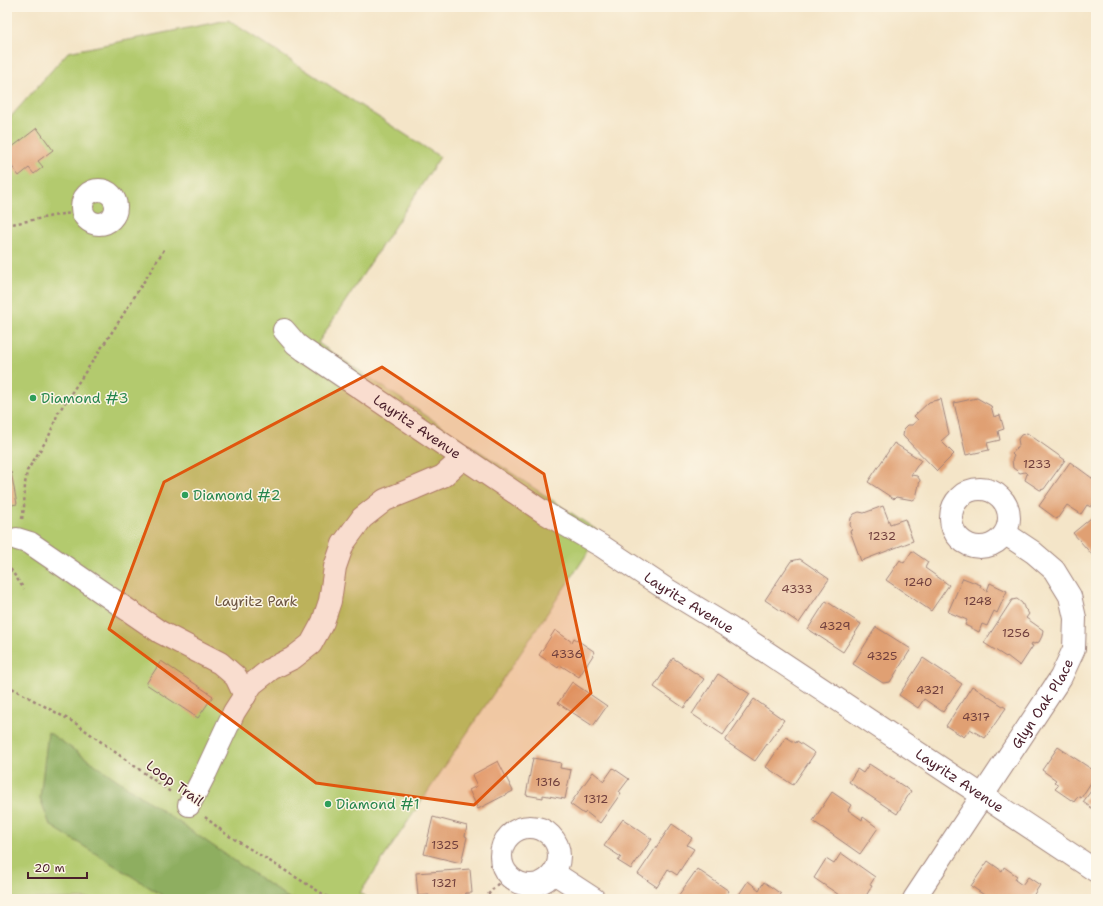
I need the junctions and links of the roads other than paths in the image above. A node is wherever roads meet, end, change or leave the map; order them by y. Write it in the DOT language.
graph roads {
  1 [pos="83,212"];
  2 [pos="120,218"];
  3 [pos="284,330"];
  4 [pos="463,458"];
  5 [pos="1006,534"];
  6 [pos="17,539"];
  7 [pos="245,696"];
  8 [pos="983,796"];
  9 [pos="189,805"];
  10 [pos="1096,871"];
  11 [pos="554,873"];
  12 [pos="594,899"];
  13 [pos="914,899"];
  1 -- 2 [label="street"];
  3 -- 4 [label="street, Layritz Avenue"];
  4 -- 7 [label="street"];
  4 -- 8 [label="street, Layritz Avenue"];
  5 -- 8 [label="street, Glyn Oak Place"];
  6 -- 7 [label="street"];
  7 -- 9 [label="street"];
  8 -- 10 [label="street, Layritz Avenue"];
  8 -- 13 [label="street, Glyn Oak Place"];
  11 -- 11 [label="street"];
  11 -- 12 [label="street"];
}
